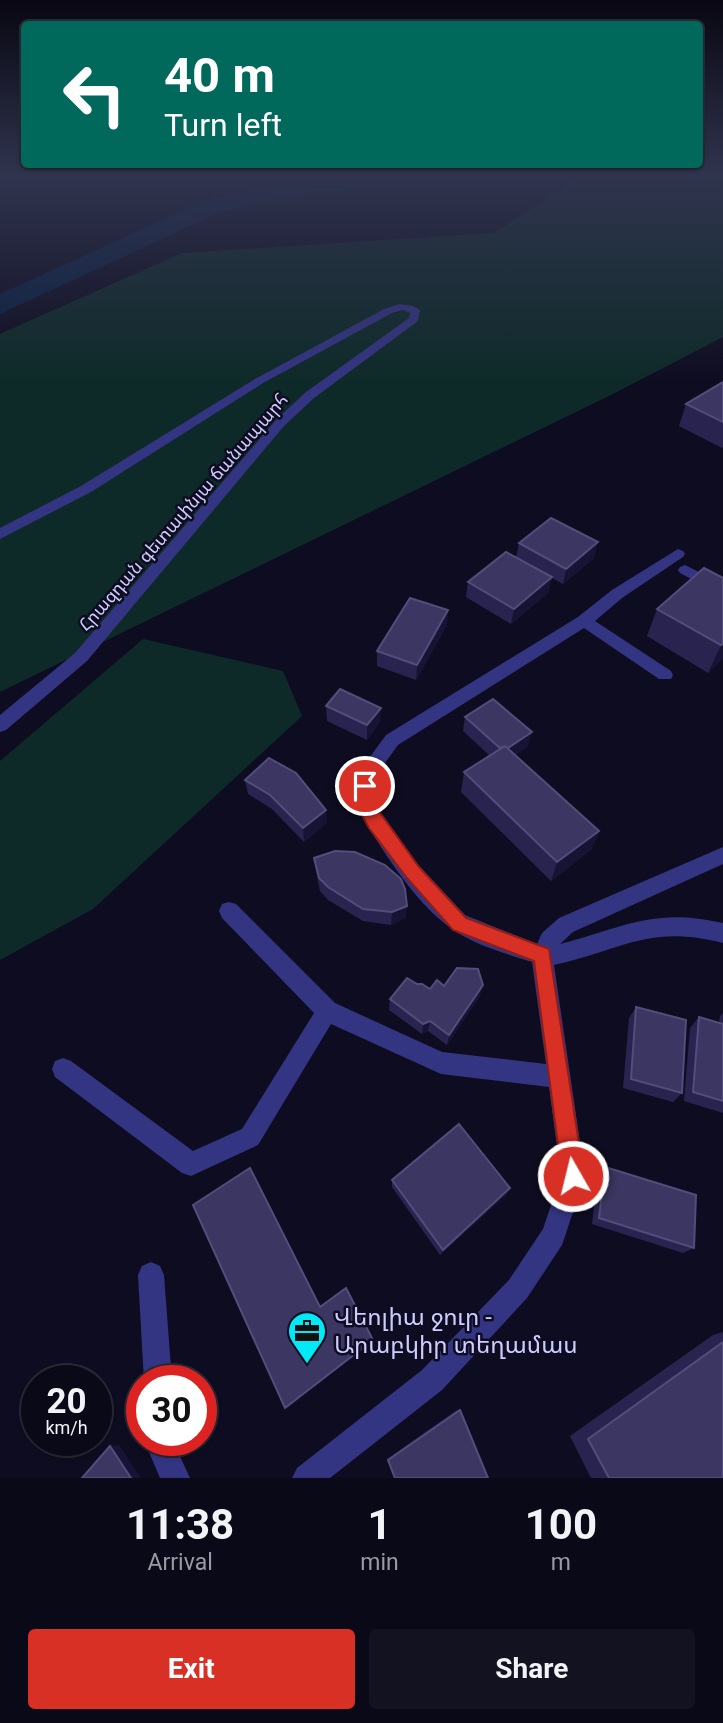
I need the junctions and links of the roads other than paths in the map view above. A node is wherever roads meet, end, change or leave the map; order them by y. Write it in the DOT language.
graph roads {
  1 [pos="0,534"];
  2 [pos="723,591"];
  3 [pos="584,621"];
  4 [pos="665,675"];
  5 [pos="0,725"];
  6 [pos="723,855"];
  7 [pos="229,911"];
  8 [pos="723,933"];
  9 [pos="542,956"];
  10 [pos="327,1011"];
  11 [pos="63,1069"];
  12 [pos="559,1077"];
  13 [pos="151,1275"];
  14 [pos="157,1365"];
  15 [pos="165,1456"];
  16 [pos="317,1474"];
  17 [pos="175,1478"];
  1 -- 5 [label="street, Հրազդան գետափնյա ճանապարհ"];
  2 -- 3 [label="street"];
  3 -- 4 [label="street"];
  3 -- 9 [label="street"];
  6 -- 9 [label="street"];
  7 -- 10 [label="street"];
  8 -- 9 [label="street"];
  9 -- 12 [label="street"];
  10 -- 11 [label="street"];
  10 -- 12 [label="street"];
  12 -- 16 [label="street"];
  13 -- 14 [label="street"];
  15 -- 17 [label="street"];
}
